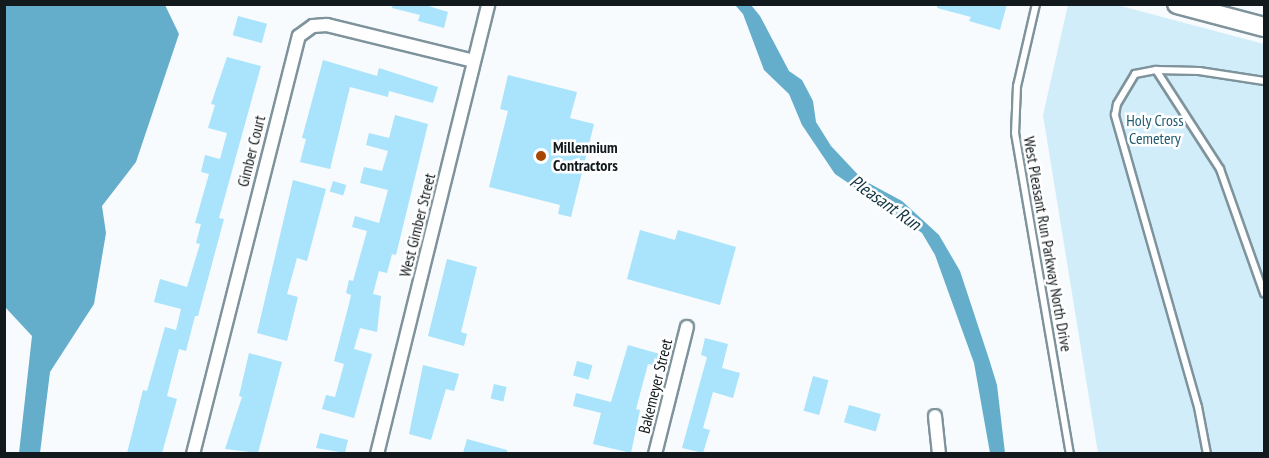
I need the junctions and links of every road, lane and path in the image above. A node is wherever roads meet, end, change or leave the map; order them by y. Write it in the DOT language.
graph roads {
  1 [pos="489,4"];
  2 [pos="1036,4"];
  3 [pos="1177,4"];
  4 [pos="1264,27"];
  5 [pos="474,62"];
  6 [pos="1156,70"];
  7 [pos="1264,81"];
  8 [pos="1264,293"];
  9 [pos="687,327"];
  10 [pos="935,416"];
  11 [pos="193,453"];
  12 [pos="377,453"];
  13 [pos="655,453"];
  14 [pos="939,453"];
  15 [pos="1070,453"];
  16 [pos="1207,453"];
  1 -- 5 [label="street, West Gimber Street"];
  2 -- 15 [label="lane, West Pleasant Run Parkway North Drive"];
  3 -- 4 [label="main road"];
  5 -- 11 [label="street, Gimber Court"];
  5 -- 12 [label="street, West Gimber Street"];
  6 -- 7 [label="lane"];
  6 -- 8 [label="lane"];
  6 -- 16 [label="lane"];
  9 -- 13 [label="street, Bakemeyer Street"];
  10 -- 14 [label="street"];
}
